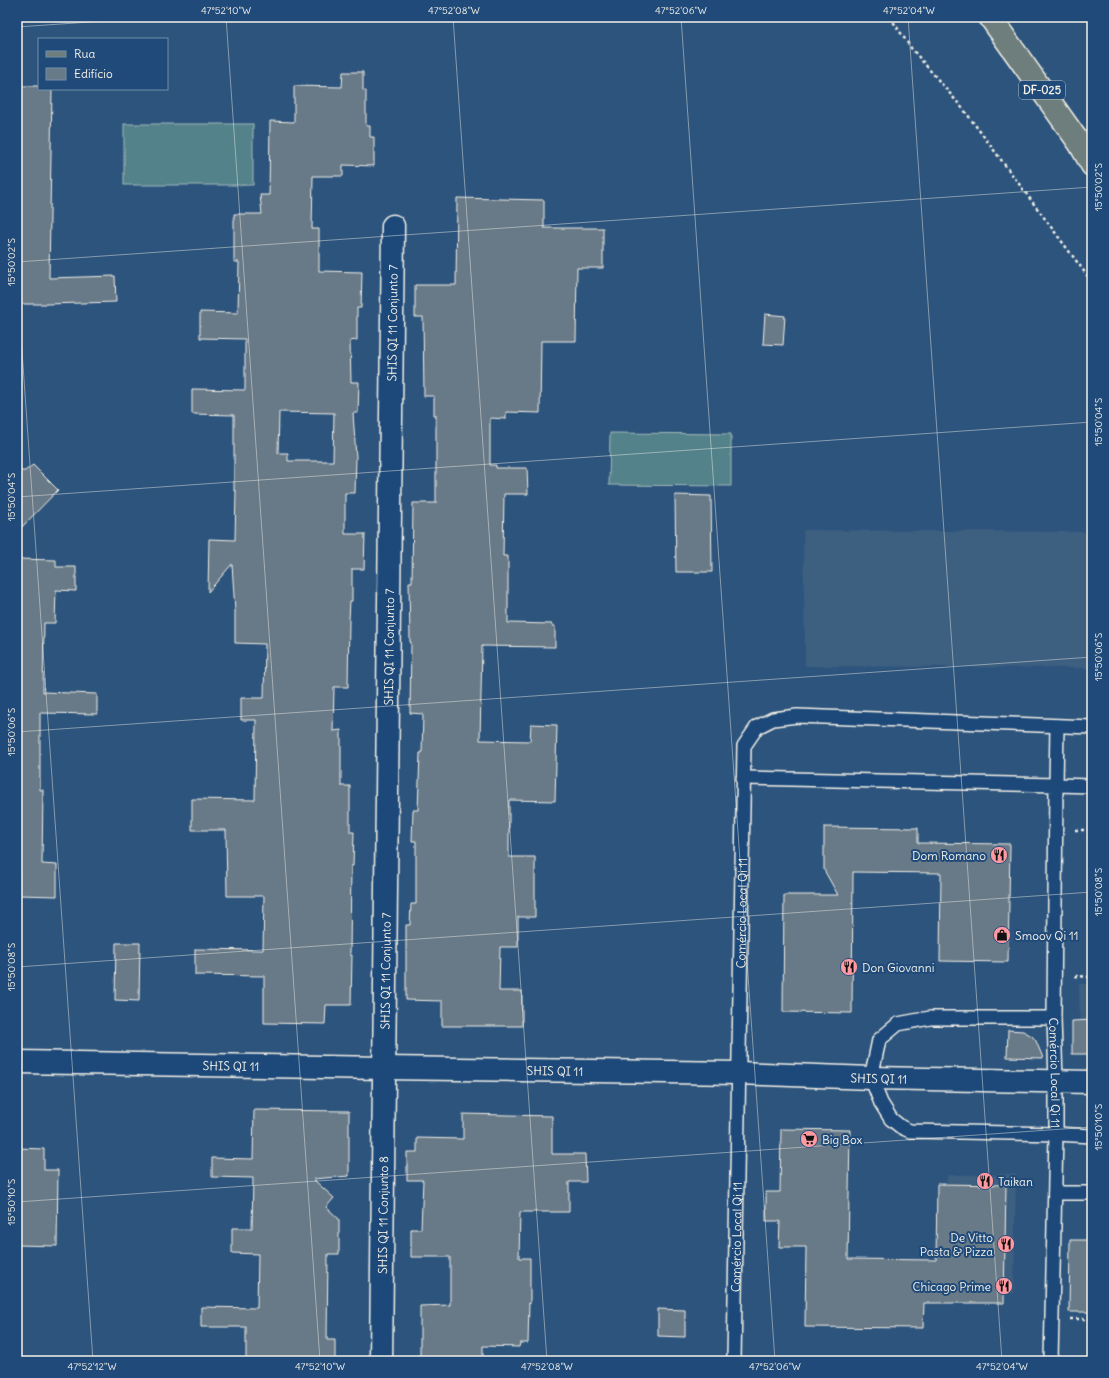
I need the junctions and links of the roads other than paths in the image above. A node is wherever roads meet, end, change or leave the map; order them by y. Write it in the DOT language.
graph roads {
  1 [pos="990,17"];
  2 [pos="1092,165"];
  3 [pos="393,226"];
  4 [pos="1057,726"];
  5 [pos="1092,727"];
  6 [pos="742,778"];
  7 [pos="1056,785"];
  8 [pos="1092,786"];
  9 [pos="1054,1018"];
  10 [pos="17,1062"];
  11 [pos="384,1068"];
  12 [pos="739,1073"];
  13 [pos="871,1078"];
  14 [pos="1056,1082"];
  15 [pos="1092,1082"];
  16 [pos="1056,1134"];
  17 [pos="1092,1136"];
  18 [pos="1055,1193"];
  19 [pos="1092,1193"];
  20 [pos="381,1361"];
  21 [pos="734,1361"];
  22 [pos="1051,1361"];
  1 -- 2 [label="main road, DF-025"];
  3 -- 11 [label="street, SHIS QI 11 Conjunto 7"];
  4 -- 5 [label="lane, Comércio Local Qi 11"];
  4 -- 6 [label="lane, Comércio Local Qi 11"];
  4 -- 7 [label="lane, Comércio Local Qi 11"];
  6 -- 7 [label="lane"];
  6 -- 12 [label="lane, Comércio Local Qi 11"];
  7 -- 8 [label="lane"];
  7 -- 9 [label="lane, Comércio Local Qi 11"];
  9 -- 13 [label="lane"];
  9 -- 14 [label="lane, Comércio Local Qi 11"];
  10 -- 11 [label="street, SHIS QI 11"];
  11 -- 12 [label="street, SHIS QI 11"];
  11 -- 20 [label="street, SHIS QI 11 Conjunto 8"];
  12 -- 13 [label="street, SHIS QI 11"];
  12 -- 21 [label="lane, Comércio Local Qi 11"];
  13 -- 14 [label="street, SHIS QI 11"];
  13 -- 16 [label="lane"];
  14 -- 15 [label="street, SHIS QI 11"];
  14 -- 16 [label="lane, Comércio Local Qi 11"];
  16 -- 17 [label="lane"];
  16 -- 18 [label="lane, Comércio Local Qi 11"];
  18 -- 19 [label="lane"];
  18 -- 22 [label="lane, Comércio Local Qi 11"];
}
